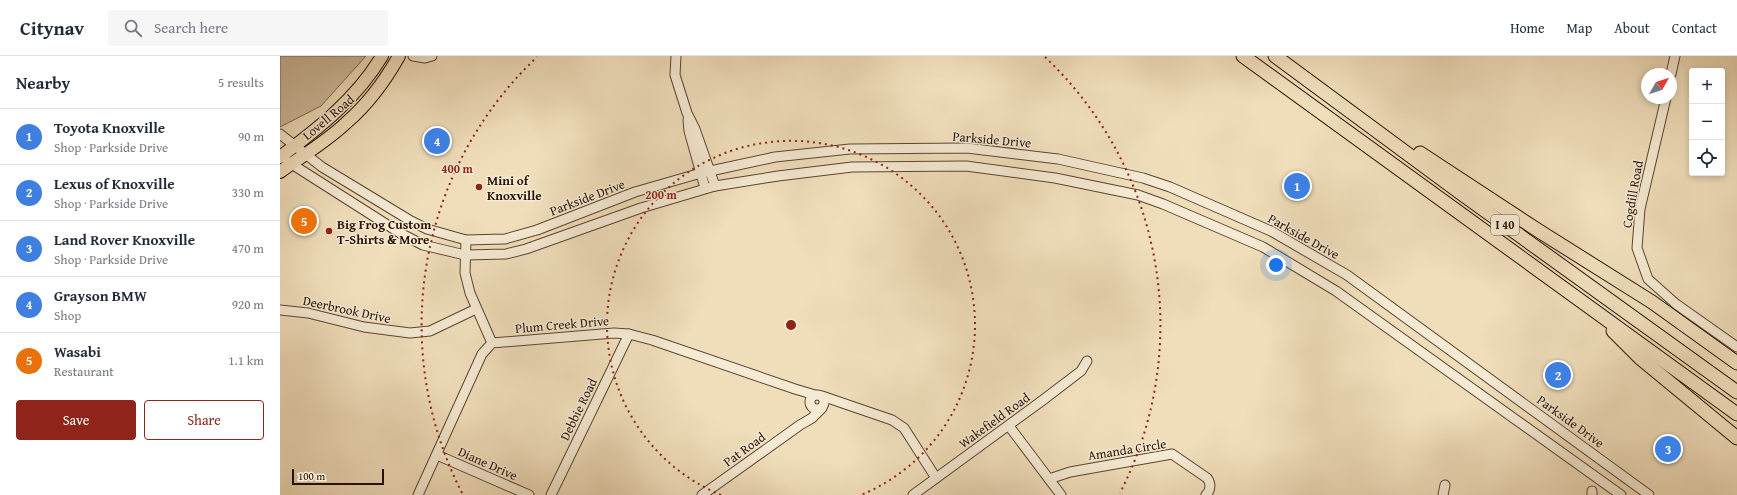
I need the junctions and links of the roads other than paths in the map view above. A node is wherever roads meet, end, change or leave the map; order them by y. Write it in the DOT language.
graph roads {
  1 [pos="382,56"];
  2 [pos="399,56"];
  3 [pos="413,56"];
  4 [pos="432,56"];
  5 [pos="676,56"];
  6 [pos="1243,56"];
  7 [pos="1275,56"];
  8 [pos="1675,56"];
  9 [pos="1672,68"];
  10 [pos="1303,76"];
  11 [pos="1665,104"];
  12 [pos="687,113"];
  13 [pos="280,134"];
  14 [pos="295,146"];
  15 [pos="306,154"];
  16 [pos="280,156"];
  17 [pos="291,164"];
  18 [pos="710,171"];
  19 [pos="280,172"];
  20 [pos="701,173"];
  21 [pos="715,186"];
  22 [pos="705,188"];
  23 [pos="403,216"];
  24 [pos="400,233"];
  25 [pos="466,240"];
  26 [pos="465,255"];
  27 [pos="1652,302"];
  28 [pos="476,309"];
  29 [pos="1593,309"];
  30 [pos="280,310"];
  31 [pos="629,334"];
  32 [pos="492,343"];
  33 [pos="1737,347"];
  34 [pos="1737,357"];
  35 [pos="1087,361"];
  36 [pos="1737,363"];
  37 [pos="1737,392"];
  38 [pos="814,399"];
  39 [pos="839,403"];
  40 [pos="822,407"];
  41 [pos="1737,414"];
  42 [pos="800,425"];
  43 [pos="1009,426"];
  44 [pos="1737,438"];
  45 [pos="437,455"];
  46 [pos="936,478"];
  47 [pos="1049,479"];
  48 [pos="1446,485"];
  49 [pos="418,495"];
  50 [pos="529,495"];
  51 [pos="551,495"];
  52 [pos="702,495"];
  53 [pos="913,495"];
  54 [pos="1060,495"];
  55 [pos="1206,495"];
  56 [pos="1443,495"];
  57 [pos="1621,495"];
  58 [pos="1649,495"];
  1 -- 14 [label="main road, Lovell Road"];
  2 -- 15 [label="main road, Lovell Road"];
  3 -- 4 [label="street"];
  5 -- 12 [label="street"];
  6 -- 29 [label="highway, I 40"];
  7 -- 10 [label="highway, I 40"];
  8 -- 9 [label="street"];
  10 -- 27 [label="highway"];
  10 -- 37 [label="highway, I 40"];
  11 -- 33 [label="street, Cogdill Road"];
  12 -- 18 [label="street"];
  12 -- 20 [label="street"];
  13 -- 14 [label="street, Parkside Drive"];
  14 -- 15 [label="street, Parkside Drive"];
  14 -- 16 [label="main road, Lovell Road"];
  15 -- 17 [label="main road, Lovell Road"];
  15 -- 23 [label="street, Parkside Drive"];
  16 -- 17 [label="street"];
  17 -- 19 [label="main road, Lovell Road"];
  17 -- 24 [label="street"];
  18 -- 20 [label="street, Parkside Drive"];
  18 -- 21 [label="street"];
  18 -- 58 [label="street, Parkside Drive"];
  20 -- 22 [label="street"];
  20 -- 25 [label="street, Parkside Drive"];
  21 -- 22 [label="street"];
  21 -- 57 [label="street"];
  22 -- 26 [label="street"];
  23 -- 24 [label="street"];
  23 -- 25 [label="street, Parkside Drive"];
  24 -- 26 [label="street"];
  25 -- 26 [label="street"];
  26 -- 28 [label="street"];
  27 -- 34 [label="highway"];
  27 -- 36 [label="highway"];
  28 -- 30 [label="street, Deerbrook Drive"];
  28 -- 32 [label="street"];
  29 -- 41 [label="highway, I 40"];
  29 -- 44 [label="highway"];
  31 -- 32 [label="street, Plum Creek Drive"];
  31 -- 38 [label="street, Plum Creek Drive"];
  31 -- 51 [label="street, Debbie Road"];
  32 -- 45 [label="street"];
  35 -- 43 [label="street, Wakefield Road"];
  38 -- 39 [label="street, Plum Creek Drive"];
  38 -- 40 [label="street"];
  38 -- 40 [label="street, Plum Creek Drive"];
  38 -- 42 [label="street"];
  39 -- 40 [label="street, Plum Creek Drive"];
  39 -- 46 [label="street, Plum Creek Drive"];
  40 -- 42 [label="street, Pat Road"];
  42 -- 52 [label="street, Pat Road"];
  43 -- 46 [label="street, Wakefield Road"];
  43 -- 47 [label="street"];
  45 -- 49 [label="street"];
  45 -- 50 [label="street, Diane Drive"];
  46 -- 53 [label="street, Wakefield Road"];
  47 -- 54 [label="street"];
  47 -- 55 [label="street, Amanda Circle"];
  48 -- 56 [label="street"];
}
